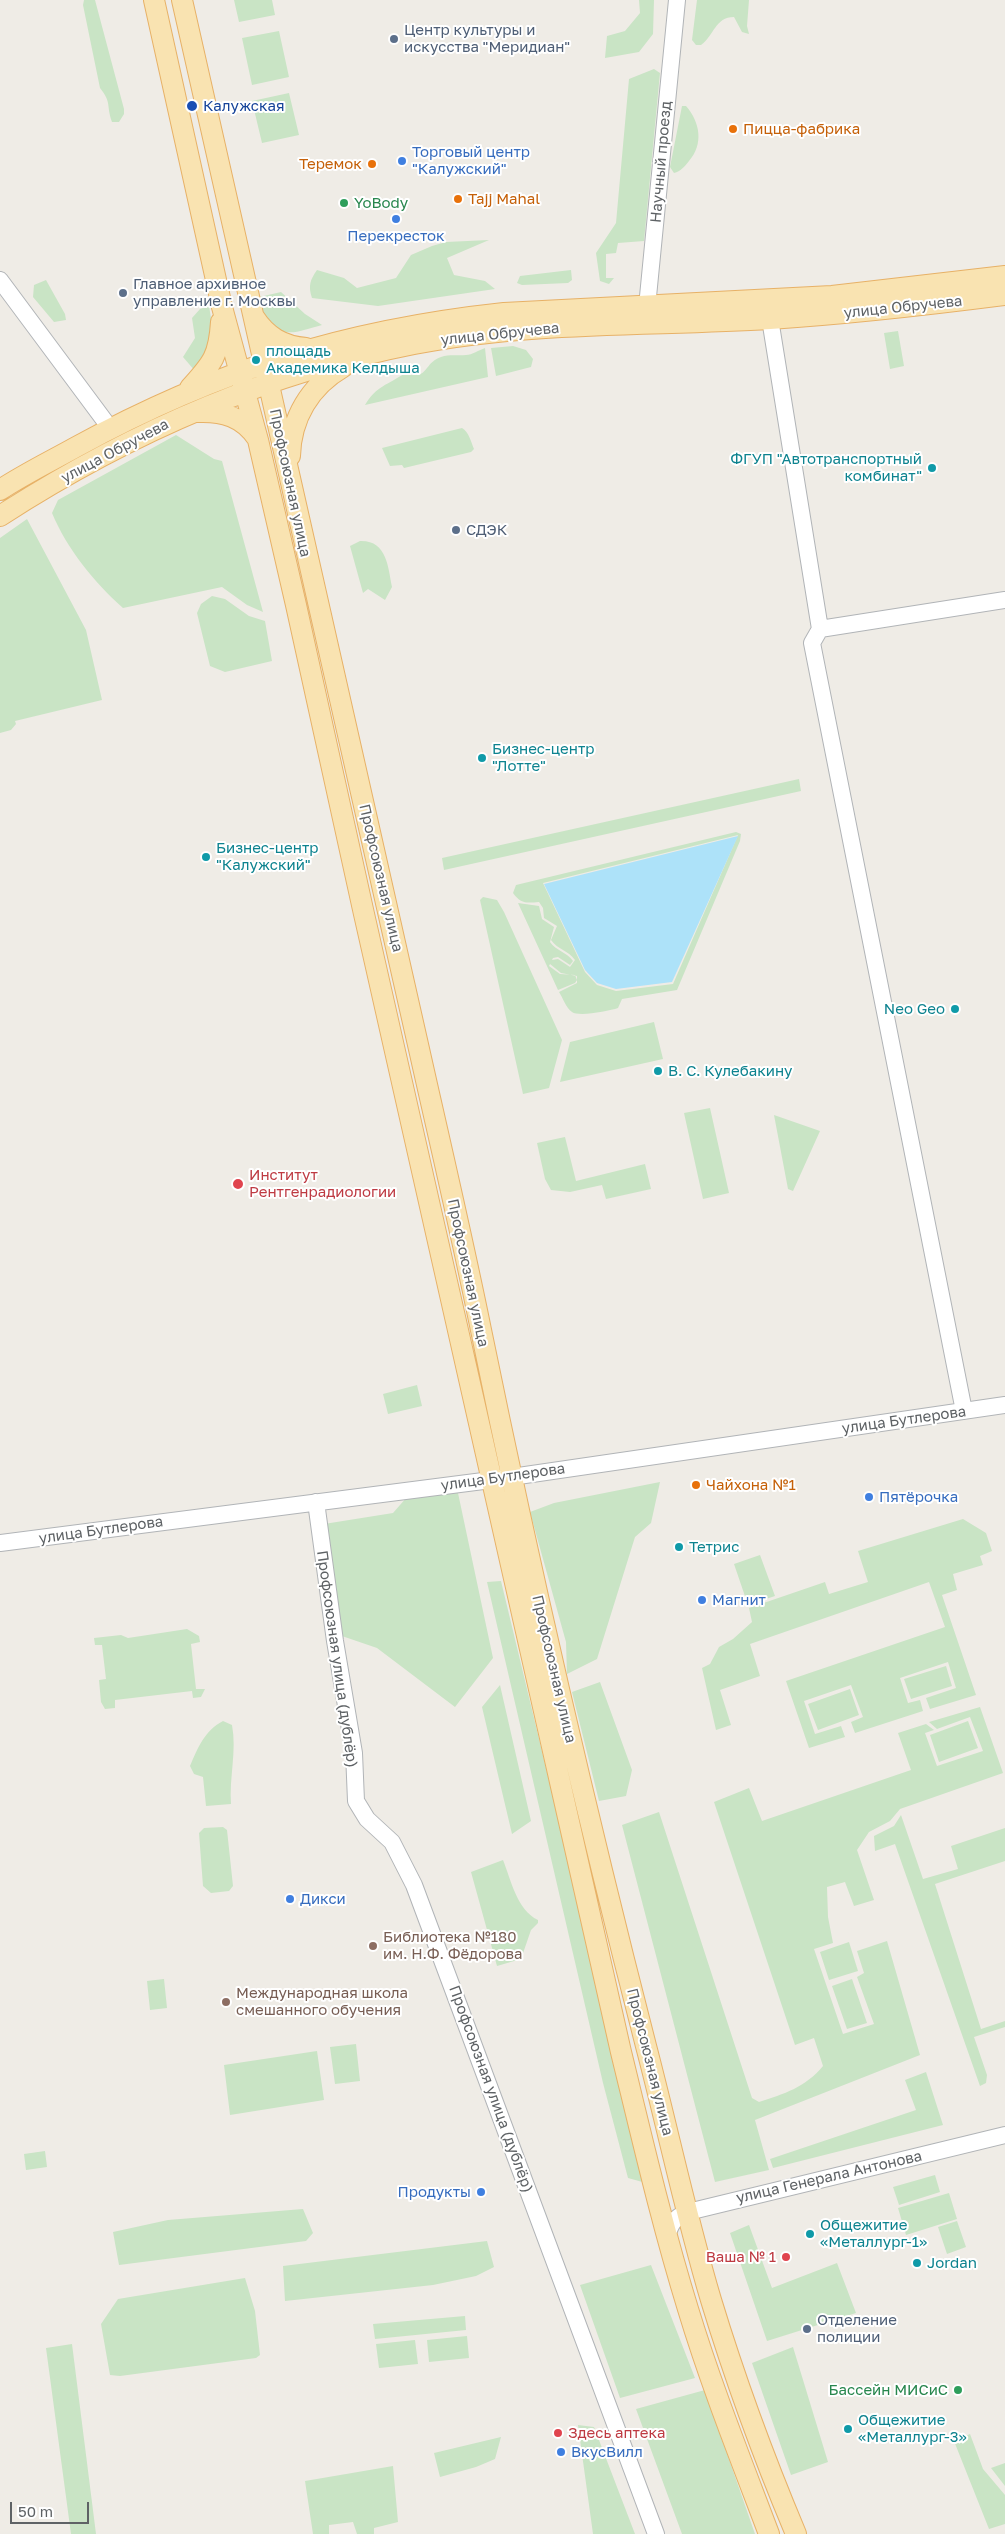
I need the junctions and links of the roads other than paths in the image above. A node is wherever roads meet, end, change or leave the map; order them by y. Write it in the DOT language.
graph roads {
  1 [pos="154,0"];
  2 [pos="182,0"];
  3 [pos="677,0"];
  4 [pos="1005,276"];
  5 [pos="0,280"];
  6 [pos="1005,295"];
  7 [pos="222,307"];
  8 [pos="251,312"];
  9 [pos="646,314"];
  10 [pos="770,319"];
  11 [pos="310,348"];
  12 [pos="360,356"];
  13 [pos="262,362"];
  14 [pos="238,371"];
  15 [pos="268,384"];
  16 [pos="188,391"];
  17 [pos="244,391"];
  18 [pos="192,412"];
  19 [pos="110,428"];
  20 [pos="258,440"];
  21 [pos="290,473"];
  22 [pos="0,490"];
  23 [pos="0,516"];
  24 [pos="1005,600"];
  25 [pos="820,629"];
  26 [pos="1005,1405"];
  27 [pos="964,1411"];
  28 [pos="501,1479"];
  29 [pos="316,1502"];
  30 [pos="0,1543"];
  31 [pos="1005,2135"];
  32 [pos="670,2140"];
  33 [pos="644,2146"];
  34 [pos="688,2212"];
  35 [pos="667,2236"];
  36 [pos="656,2534"];
  37 [pos="769,2534"];
  38 [pos="796,2534"];
  1 -- 7 [label="main road"];
  2 -- 8 [label="main road, Профсоюзная улица"];
  3 -- 9 [label="street, Научный проезд"];
  4 -- 9 [label="main road, улица Обручева"];
  5 -- 19 [label="street"];
  6 -- 10 [label="main road, улица Обручева"];
  7 -- 14 [label="main road"];
  7 -- 16 [label="main road"];
  8 -- 11 [label="main road"];
  8 -- 13 [label="main road, Профсоюзная улица"];
  9 -- 10 [label="main road, улица Обручева"];
  9 -- 11 [label="main road, улица Обручева"];
  9 -- 12 [label="main road, улица Обручева"];
  10 -- 25 [label="street"];
  11 -- 13 [label="main road, улица Обручева"];
  12 -- 15 [label="main road, улица Обручева"];
  12 -- 21 [label="main road"];
  13 -- 14 [label="main road, улица Обручева"];
  13 -- 15 [label="main road, Профсоюзная улица"];
  14 -- 16 [label="main road, улица Обручева"];
  14 -- 17 [label="main road"];
  15 -- 17 [label="main road, улица Обручева"];
  15 -- 21 [label="main road, Профсоюзная улица"];
  16 -- 19 [label="main road, улица Обручева"];
  17 -- 18 [label="main road, улица Обручева"];
  17 -- 20 [label="main road, Профсоюзная улица"];
  18 -- 20 [label="main road"];
  18 -- 23 [label="main road, улица Обручева"];
  19 -- 22 [label="main road, улица Обручева"];
  20 -- 28 [label="main road, Профсоюзная улица"];
  21 -- 28 [label="main road, Профсоюзная улица"];
  24 -- 25 [label="street"];
  25 -- 27 [label="street"];
  26 -- 27 [label="street, улица Бутлерова"];
  27 -- 28 [label="street, улица Бутлерова"];
  28 -- 29 [label="street, улица Бутлерова"];
  28 -- 32 [label="main road, Профсоюзная улица"];
  28 -- 33 [label="main road, Профсоюзная улица"];
  29 -- 30 [label="street, улица Бутлерова"];
  29 -- 36 [label="street, Профсоюзная улица (дублёр)"];
  31 -- 34 [label="street, улица Генерала Антонова"];
  32 -- 33 [label="street"];
  32 -- 34 [label="main road, Профсоюзная улица"];
  33 -- 35 [label="main road, Профсоюзная улица"];
  34 -- 35 [label="street, улица Генерала Антонова"];
  34 -- 38 [label="main road, Профсоюзная улица"];
  35 -- 37 [label="main road, Профсоюзная улица"];
}
